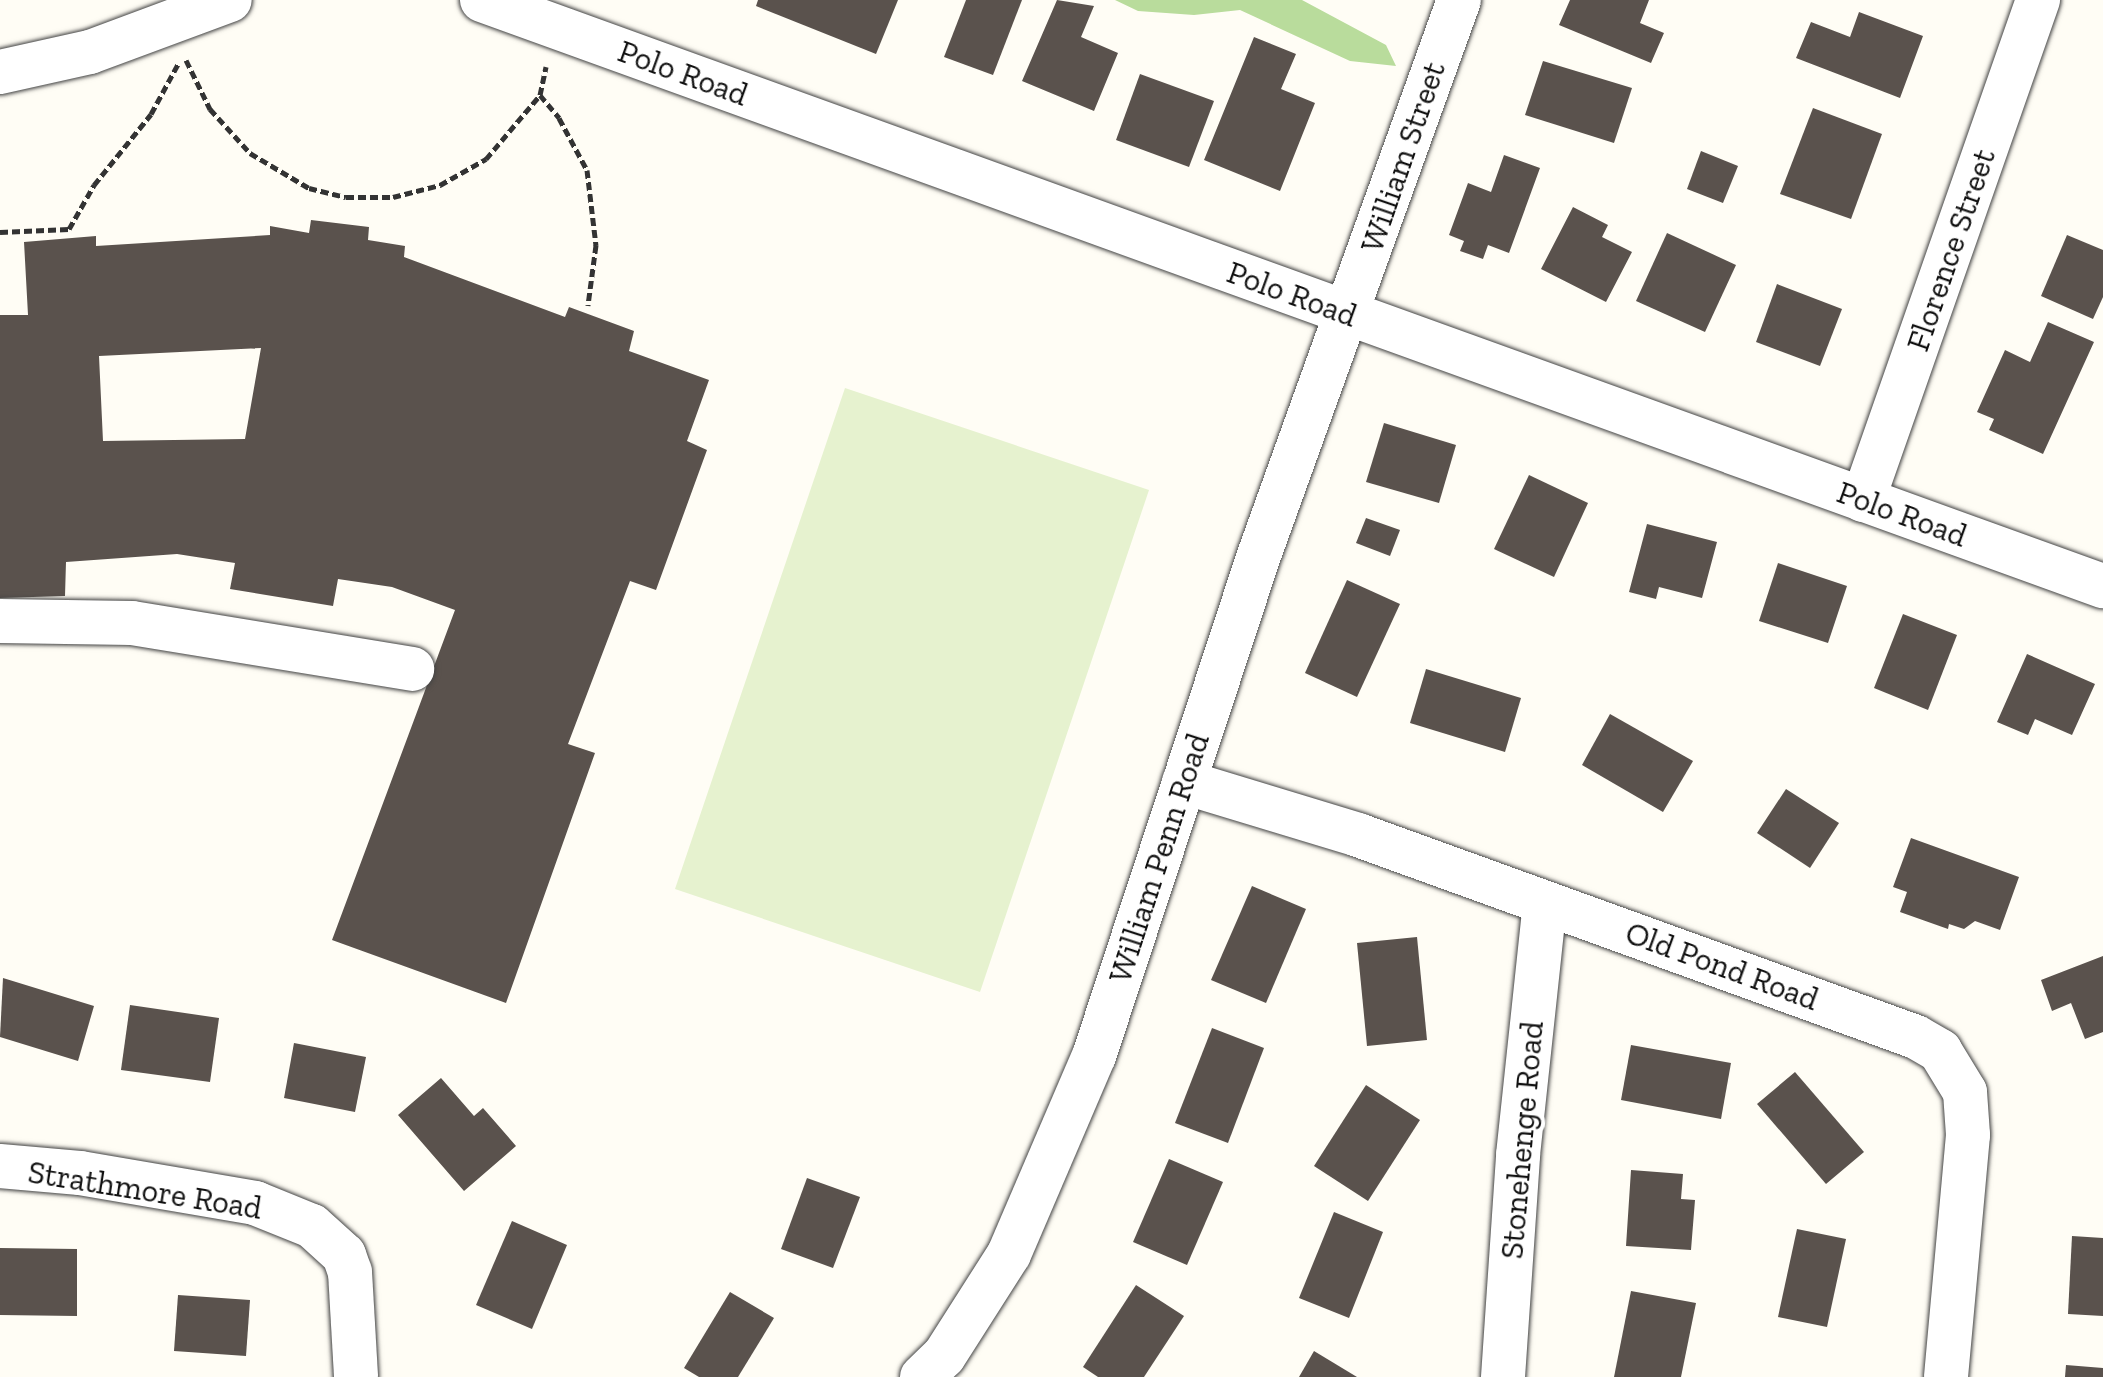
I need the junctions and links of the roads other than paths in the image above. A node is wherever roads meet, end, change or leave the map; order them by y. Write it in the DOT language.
graph roads {
  1 [pos="230,0"];
  2 [pos="482,0"];
  3 [pos="1459,0"];
  4 [pos="2038,0"];
  5 [pos="0,72"];
  6 [pos="1350,315"];
  7 [pos="1863,500"];
  8 [pos="2103,586"];
  9 [pos="0,621"];
  10 [pos="412,669"];
  11 [pos="1184,782"];
  12 [pos="1545,903"];
  13 [pos="0,1166"];
  14 [pos="356,1377"];
  15 [pos="922,1377"];
  16 [pos="1503,1377"];
  17 [pos="1946,1377"];
  1 -- 5 [label="street"];
  2 -- 6 [label="street, Polo Road"];
  3 -- 6 [label="street, William Street"];
  4 -- 7 [label="street, Florence Street"];
  6 -- 7 [label="street, Polo Road"];
  6 -- 11 [label="street, William Penn Road"];
  7 -- 8 [label="street, Polo Road"];
  9 -- 10 [label="street"];
  11 -- 12 [label="street, Old Pond Road"];
  11 -- 15 [label="street, William Penn Road"];
  12 -- 16 [label="street, Stonehenge Road"];
  12 -- 17 [label="street, Old Pond Road"];
  13 -- 14 [label="street, Strathmore Road"];
}
